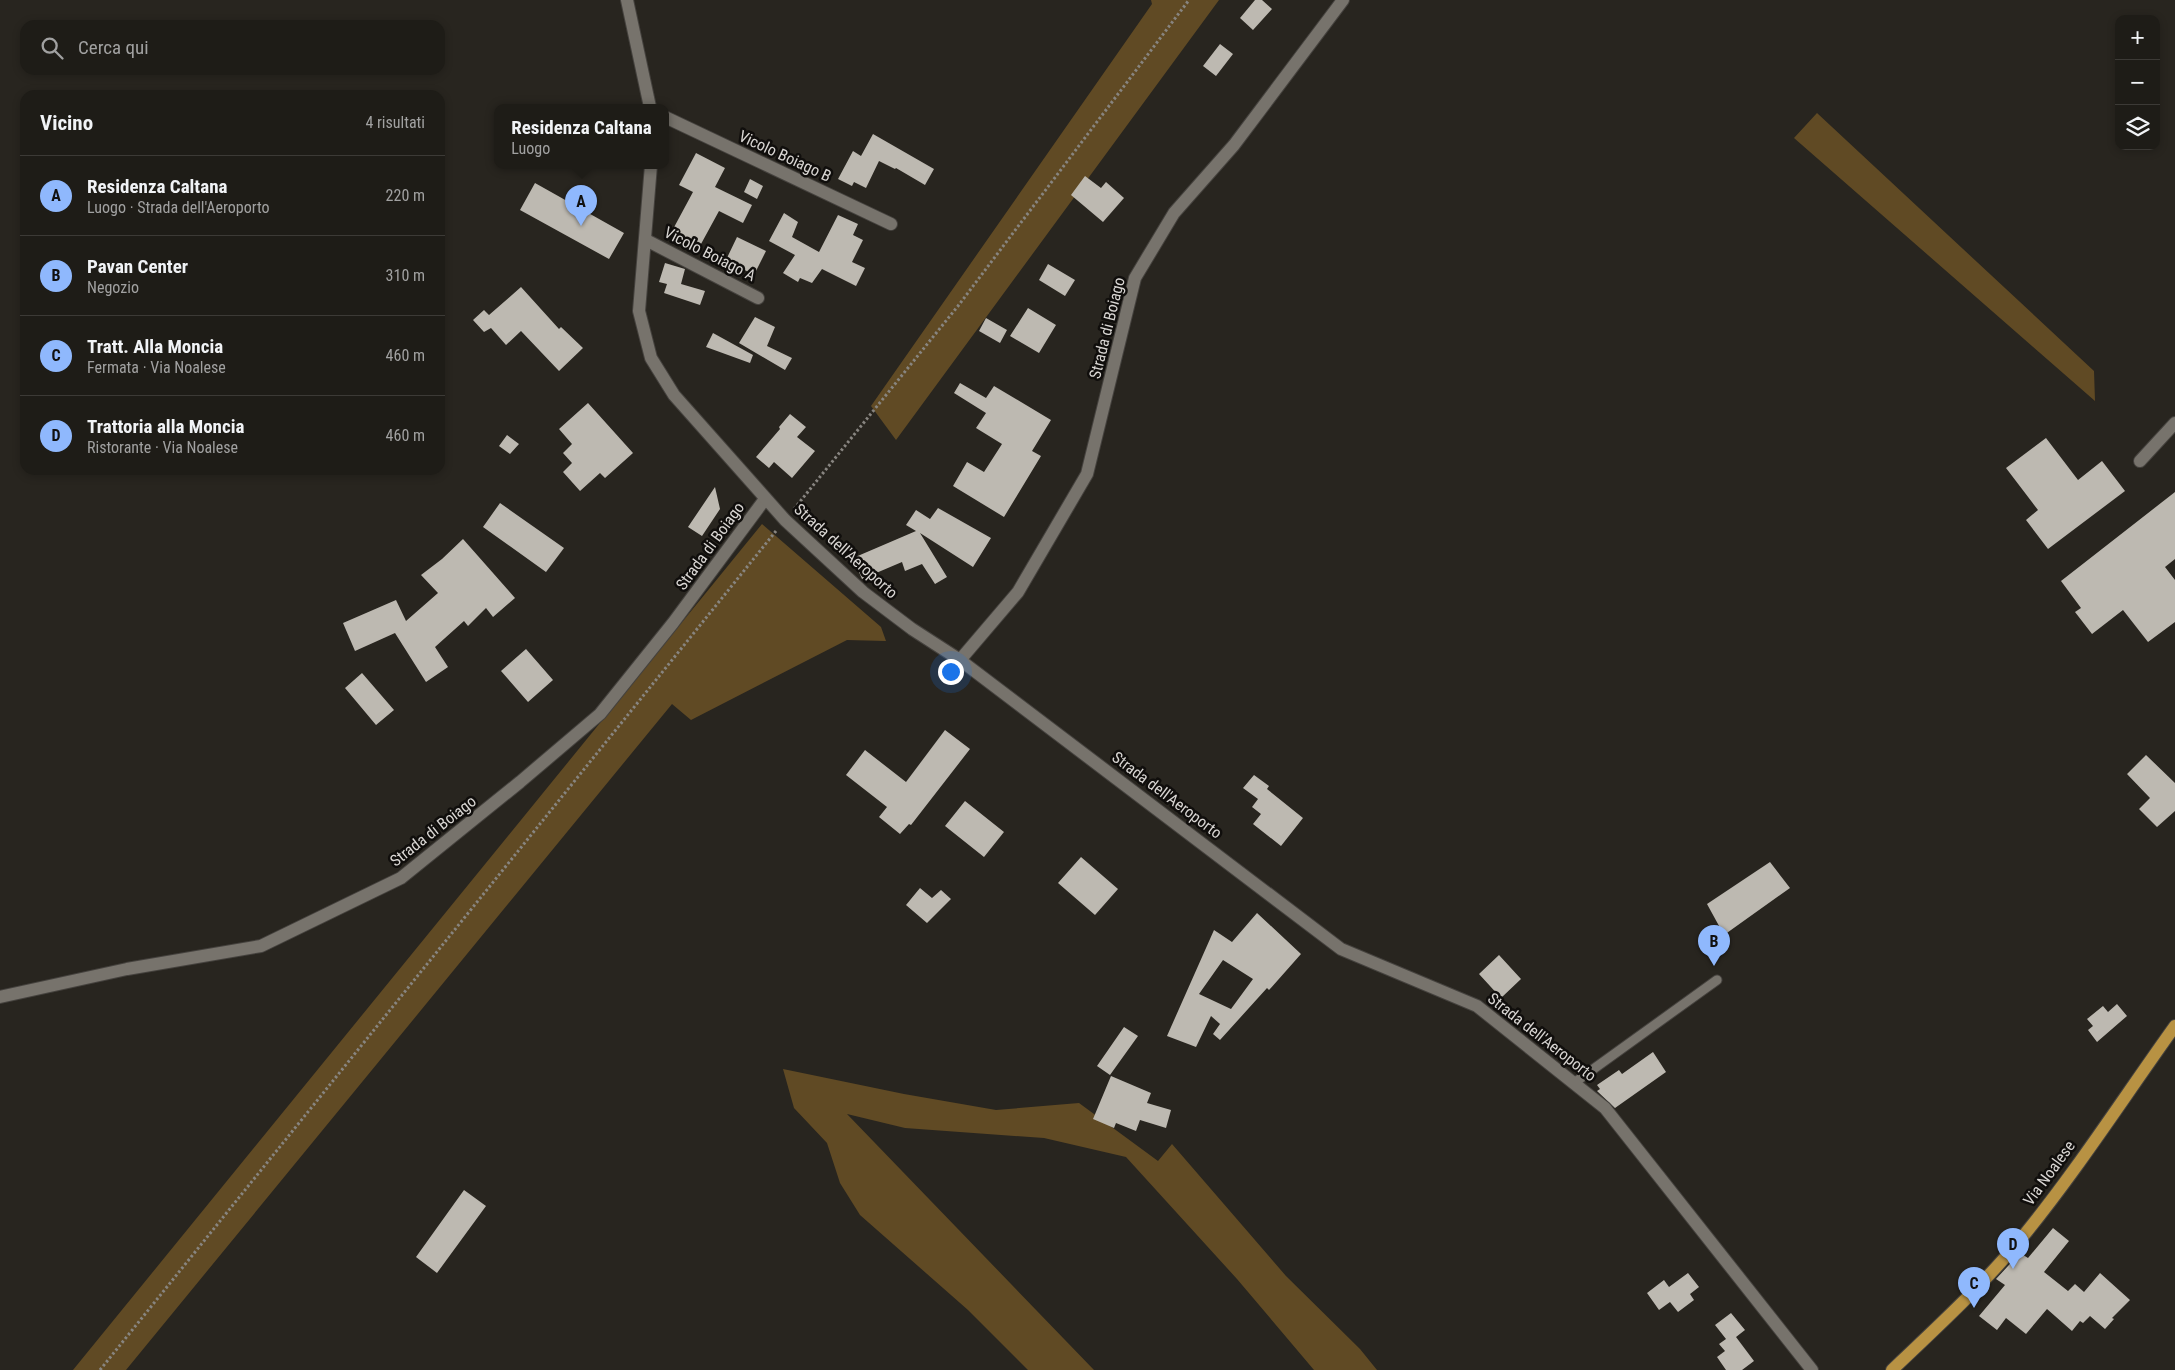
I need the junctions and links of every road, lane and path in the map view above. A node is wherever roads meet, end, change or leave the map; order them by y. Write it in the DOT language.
graph roads {
  1 [pos="627,0"];
  2 [pos="1189,0"];
  3 [pos="1343,0"];
  4 [pos="649,104"];
  5 [pos="669,119"];
  6 [pos="651,169"];
  7 [pos="891,224"];
  8 [pos="646,240"];
  9 [pos="758,298"];
  10 [pos="2175,423"];
  11 [pos="2140,460"];
  12 [pos="765,499"];
  13 [pos="782,524"];
  14 [pos="960,660"];
  15 [pos="1717,980"];
  16 [pos="0,997"];
  17 [pos="2175,1026"];
  18 [pos="1574,1083"];
  19 [pos="100,1370"];
  20 [pos="1812,1370"];
  21 [pos="1892,1370"];
  1 -- 4 [label="street"];
  2 -- 13 [label="path"];
  3 -- 14 [label="street, Strada di Boiago"];
  5 -- 7 [label="street, Vicolo Boiago B"];
  6 -- 8 [label="street, Strada dell'Aeroporto"];
  8 -- 9 [label="street, Vicolo Boiago A"];
  8 -- 12 [label="street, Strada dell'Aeroporto"];
  10 -- 11 [label="street"];
  12 -- 13 [label="street, Strada dell'Aeroporto"];
  12 -- 16 [label="street, Strada di Boiago"];
  13 -- 14 [label="street, Strada dell'Aeroporto"];
  13 -- 19 [label="path"];
  14 -- 18 [label="street, Strada dell'Aeroporto"];
  15 -- 18 [label="lane"];
  17 -- 21 [label="main road, Via Noalese"];
  18 -- 20 [label="street, Strada dell'Aeroporto"];
}
